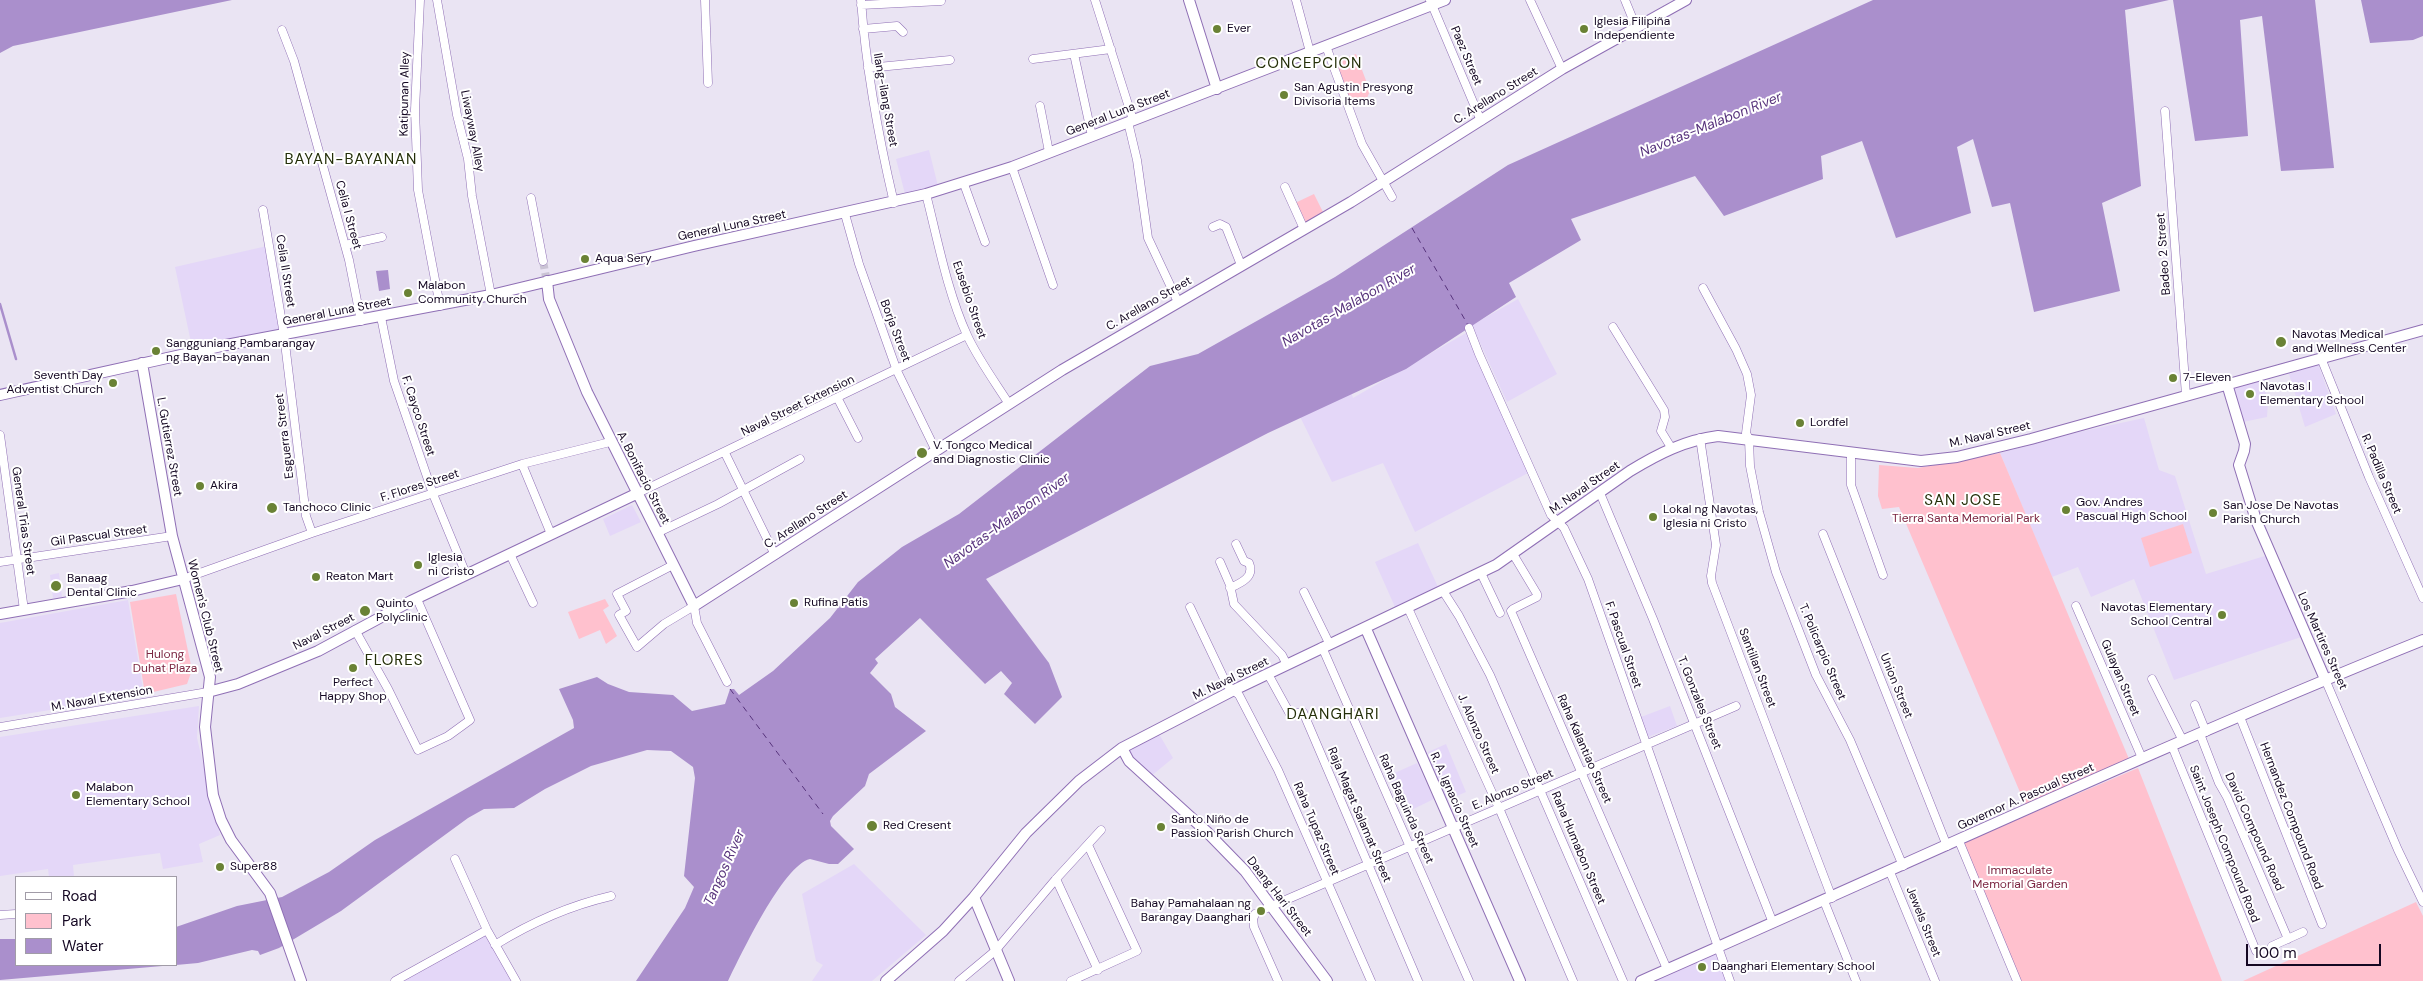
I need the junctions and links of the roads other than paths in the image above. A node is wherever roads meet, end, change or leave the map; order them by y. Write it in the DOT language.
graph roads {
  1 [pos="420,0"];
  2 [pos="437,0"];
  3 [pos="705,0"];
  4 [pos="1094,0"];
  5 [pos="1189,0"];
  6 [pos="1296,0"];
  7 [pos="1445,0"];
  8 [pos="1530,0"];
  9 [pos="1625,0"];
  10 [pos="1686,0"];
  11 [pos="941,1"];
  12 [pos="901,2"];
  13 [pos="861,3"];
  14 [pos="1431,3"];
  15 [pos="1636,27"];
  16 [pos="863,29"];
  17 [pos="282,30"];
  18 [pos="903,32"];
  19 [pos="1326,46"];
  20 [pos="1110,49"];
  21 [pos="1310,52"];
  22 [pos="1074,54"];
  23 [pos="1033,59"];
  24 [pos="950,60"];
  25 [pos="868,68"];
  26 [pos="1562,69"];
  27 [pos="708,83"];
  28 [pos="1217,89"];
  29 [pos="1040,106"];
  30 [pos="2165,111"];
  31 [pos="1130,121"];
  32 [pos="1481,121"];
  33 [pos="1092,136"];
  34 [pos="1050,152"];
  35 [pos="1012,167"];
  36 [pos="1383,183"];
  37 [pos="964,184"];
  38 [pos="1285,187"];
  39 [pos="926,194"];
  40 [pos="1392,197"];
  41 [pos="531,198"];
  42 [pos="894,203"];
  43 [pos="263,210"];
  44 [pos="846,214"];
  45 [pos="1213,227"];
  46 [pos="1304,229"];
  47 [pos="382,237"];
  48 [pos="984,242"];
  49 [pos="344,245"];
  50 [pos="543,261"];
  51 [pos="1241,265"];
  52 [pos="546,279"];
  53 [pos="1053,285"];
  54 [pos="1703,288"];
  55 [pos="491,295"];
  56 [pos="1178,302"];
  57 [pos="440,306"];
  58 [pos="381,317"];
  59 [pos="361,321"];
  60 [pos="1613,327"];
  61 [pos="1469,328"];
  62 [pos="2422,333"];
  63 [pos="284,335"];
  64 [pos="967,335"];
  65 [pos="2321,358"];
  66 [pos="142,363"];
  67 [pos="897,371"];
  68 [pos="2227,384"];
  69 [pos="0,395"];
  70 [pos="2186,396"];
  71 [pos="838,399"];
  72 [pos="1009,404"];
  73 [pos="0,435"];
  74 [pos="858,438"];
  75 [pos="1700,438"];
  76 [pos="1748,439"];
  77 [pos="610,442"];
  78 [pos="1672,449"];
  79 [pos="936,451"];
  80 [pos="1851,452"];
  81 [pos="724,453"];
  82 [pos="800,459"];
  83 [pos="522,464"];
  84 [pos="742,491"];
  85 [pos="1600,493"];
  86 [pos="433,494"];
  87 [pos="636,494"];
  88 [pos="1558,522"];
  89 [pos="657,532"];
  90 [pos="312,533"];
  91 [pos="551,534"];
  92 [pos="1823,534"];
  93 [pos="172,536"];
  94 [pos="1236,544"];
  95 [pos="510,554"];
  96 [pos="1513,554"];
  97 [pos="775,555"];
  98 [pos="17,559"];
  99 [pos="0,562"];
  100 [pos="1220,562"];
  101 [pos="673,565"];
  102 [pos="1481,573"];
  103 [pos="466,574"];
  104 [pos="1883,575"];
  105 [pos="183,579"];
  106 [pos="1230,588"];
  107 [pos="1443,591"];
  108 [pos="1304,592"];
  109 [pos="417,598"];
  110 [pos="2423,598"];
  111 [pos="533,602"];
  112 [pos="694,606"];
  113 [pos="2076,606"];
  114 [pos="1190,607"];
  115 [pos="1408,608"];
  116 [pos="24,610"];
  117 [pos="0,614"];
  118 [pos="1500,614"];
  119 [pos="1366,628"];
  120 [pos="355,630"];
  121 [pos="2423,640"];
  122 [pos="1326,645"];
  123 [pos="1287,665"];
  124 [pos="1268,674"];
  125 [pos="2152,679"];
  126 [pos="2325,679"];
  127 [pos="727,682"];
  128 [pos="1234,690"];
  129 [pos="208,692"];
  130 [pos="2195,705"];
  131 [pos="1736,706"];
  132 [pos="2240,716"];
  133 [pos="1695,724"];
  134 [pos="0,727"];
  135 [pos="2203,733"];
  136 [pos="2182,741"];
  137 [pos="1645,745"];
  138 [pos="2172,746"];
  139 [pos="1122,748"];
  140 [pos="2142,758"];
  141 [pos="1582,772"];
  142 [pos="1540,790"];
  143 [pos="1499,808"];
  144 [pos="1453,828"];
  145 [pos="1101,830"];
  146 [pos="1959,841"];
  147 [pos="1088,845"];
  148 [pos="1947,846"];
  149 [pos="1410,847"];
  150 [pos="455,859"];
  151 [pos="1368,864"];
  152 [pos="1903,866"];
  153 [pos="1890,872"];
  154 [pos="1056,878"];
  155 [pos="1326,882"];
  156 [pos="611,896"];
  157 [pos="974,898"];
  158 [pos="1828,899"];
  159 [pos="2423,902"];
  160 [pos="1269,907"];
  161 [pos="15,914"];
  162 [pos="1255,914"];
  163 [pos="0,915"];
  164 [pos="1773,923"];
  165 [pos="2322,924"];
  166 [pos="487,930"];
  167 [pos="2303,932"];
  168 [pos="2288,939"];
  169 [pos="495,945"];
  170 [pos="2272,946"];
  171 [pos="1718,948"];
  172 [pos="996,951"];
  173 [pos="2256,951"];
  174 [pos="1667,969"];
  175 [pos="1098,970"];
  176 [pos="301,981"];
  177 [pos="395,981"];
  178 [pos="516,981"];
  179 [pos="886,981"];
  180 [pos="960,981"];
  181 [pos="1009,981"];
  182 [pos="1071,981"];
  183 [pos="1278,981"];
  184 [pos="1327,981"];
  185 [pos="1371,981"];
  186 [pos="1418,981"];
  187 [pos="1469,981"];
  188 [pos="1520,981"];
  189 [pos="1573,981"];
  190 [pos="1623,981"];
  191 [pos="1641,981"];
  192 [pos="1730,981"];
  193 [pos="1856,981"];
  194 [pos="1935,981"];
  195 [pos="2017,981"];
  1 -- 57 [label="street, Katipunan Alley"];
  2 -- 55 [label="street, Liwayway Alley"];
  3 -- 27 [label="street"];
  4 -- 20 [label="street"];
  5 -- 28 [label="main road"];
  6 -- 21 [label="street"];
  7 -- 14 [label="main road, General Luna Street"];
  8 -- 26 [label="street"];
  9 -- 15 [label="street"];
  10 -- 15 [label="main road, C. Arellano Street"];
  11 -- 12 [label="street"];
  12 -- 13 [label="street"];
  13 -- 16 [label="street, Ilang-ilang Street"];
  14 -- 19 [label="main road, General Luna Street"];
  14 -- 32 [label="street, Paez Street"];
  15 -- 26 [label="main road, C. Arellano Street"];
  16 -- 18 [label="street"];
  16 -- 25 [label="street, Ilang-ilang Street"];
  17 -- 49 [label="street, Celia I Street"];
  19 -- 21 [label="main road, General Luna Street"];
  19 -- 36 [label="street"];
  20 -- 22 [label="street"];
  20 -- 31 [label="street"];
  21 -- 28 [label="main road, General Luna Street"];
  22 -- 23 [label="street"];
  22 -- 33 [label="street"];
  24 -- 25 [label="street"];
  25 -- 42 [label="street, Ilang-ilang Street"];
  26 -- 32 [label="main road, C. Arellano Street"];
  28 -- 31 [label="main road, General Luna Street"];
  29 -- 34 [label="street"];
  30 -- 70 [label="street, Badeo 2 Street"];
  31 -- 33 [label="main road, General Luna Street"];
  31 -- 56 [label="street"];
  32 -- 36 [label="main road, C. Arellano Street"];
  33 -- 34 [label="main road, General Luna Street"];
  34 -- 35 [label="main road, General Luna Street"];
  35 -- 37 [label="main road, General Luna Street"];
  35 -- 53 [label="street"];
  36 -- 40 [label="street"];
  36 -- 46 [label="main road, C. Arellano Street"];
  37 -- 39 [label="main road, General Luna Street"];
  37 -- 48 [label="street"];
  38 -- 46 [label="street"];
  39 -- 42 [label="main road, General Luna Street"];
  39 -- 64 [label="street, Eusebio Street"];
  41 -- 50 [label="street"];
  42 -- 44 [label="main road, General Luna Street"];
  43 -- 63 [label="street, Celia II Street"];
  44 -- 52 [label="main road, General Luna Street"];
  44 -- 67 [label="street, Borja Street"];
  45 -- 51 [label="street"];
  46 -- 51 [label="main road, C. Arellano Street"];
  47 -- 49 [label="street"];
  49 -- 59 [label="street, Celia I Street"];
  51 -- 56 [label="main road, C. Arellano Street"];
  52 -- 55 [label="main road, General Luna Street"];
  52 -- 77 [label="main road, A. Bonifacio Street"];
  54 -- 76 [label="street, T. Policarpio Street"];
  55 -- 57 [label="main road, General Luna Street"];
  56 -- 72 [label="main road, C. Arellano Street"];
  57 -- 58 [label="main road, General Luna Street"];
  58 -- 59 [label="main road, General Luna Street"];
  58 -- 86 [label="street, F. Cayco Street"];
  59 -- 63 [label="main road, General Luna Street"];
  60 -- 78 [label="street"];
  61 -- 88 [label="street, F. Pascual Street"];
  62 -- 65 [label="main road, M. Naval Street"];
  63 -- 66 [label="main road, General Luna Street"];
  63 -- 90 [label="street, Esguerra Street"];
  64 -- 67 [label="street, Naval Street Extension"];
  64 -- 72 [label="street, Eusebio Street"];
  65 -- 68 [label="main road, M. Naval Street"];
  65 -- 110 [label="street, R. Padilla Street"];
  66 -- 69 [label="main road, General Luna Street"];
  66 -- 93 [label="main road, L. Gutierrez Street"];
  67 -- 71 [label="street, Naval Street Extension"];
  67 -- 79 [label="street, Borja Street"];
  68 -- 70 [label="main road, M. Naval Street"];
  68 -- 126 [label="main road, Los Martires Street"];
  70 -- 80 [label="main road, M. Naval Street"];
  71 -- 74 [label="street"];
  71 -- 81 [label="street, Naval Street Extension"];
  72 -- 79 [label="main road, C. Arellano Street"];
  73 -- 98 [label="street, General Trias Street"];
  75 -- 76 [label="main road, M. Naval Street"];
  75 -- 78 [label="main road, M. Naval Street"];
  75 -- 158 [label="street, Santillan Street"];
  76 -- 80 [label="main road, M. Naval Street"];
  76 -- 152 [label="street, T. Policarpio Street"];
  77 -- 83 [label="street, F. Flores Street"];
  77 -- 87 [label="main road, A. Bonifacio Street"];
  78 -- 85 [label="main road, M. Naval Street"];
  79 -- 97 [label="main road, C. Arellano Street"];
  80 -- 104 [label="street"];
  81 -- 84 [label="street"];
  81 -- 87 [label="street, Naval Street Extension"];
  82 -- 84 [label="street"];
  83 -- 86 [label="street, F. Flores Street"];
  83 -- 91 [label="street"];
  84 -- 89 [label="street"];
  84 -- 97 [label="street"];
  85 -- 88 [label="main road, M. Naval Street"];
  85 -- 133 [label="street, T. Gonzales Street"];
  86 -- 90 [label="street, F. Flores Street"];
  86 -- 103 [label="street, F. Cayco Street"];
  87 -- 89 [label="main road, A. Bonifacio Street"];
  87 -- 91 [label="main road, Naval Street"];
  88 -- 96 [label="main road, M. Naval Street"];
  88 -- 137 [label="street, F. Pascual Street"];
  89 -- 101 [label="main road, A. Bonifacio Street"];
  90 -- 105 [label="street, F. Flores Street"];
  91 -- 95 [label="main road, Naval Street"];
  92 -- 148 [label="street, Union Street"];
  93 -- 98 [label="street, Gil Pascual Street"];
  93 -- 105 [label="main road, Women's Club Street"];
  94 -- 106 [label="street"];
  95 -- 103 [label="main road, Naval Street"];
  95 -- 111 [label="street"];
  96 -- 102 [label="main road, M. Naval Street"];
  96 -- 141 [label="street, Raha Kalantiao Street"];
  97 -- 112 [label="main road, C. Arellano Street"];
  98 -- 99 [label="street, Gil Pascual Street"];
  98 -- 116 [label="street, General Trias Street"];
  100 -- 106 [label="street"];
  101 -- 112 [label="main road, A. Bonifacio Street"];
  101 -- 112 [label="street, C. Arellano Street"];
  102 -- 107 [label="main road, M. Naval Street"];
  102 -- 118 [label="street"];
  103 -- 109 [label="main road, Naval Street"];
  105 -- 116 [label="main road"];
  105 -- 129 [label="main road, Women's Club Street"];
  106 -- 123 [label="street"];
  107 -- 115 [label="main road, M. Naval Street"];
  107 -- 142 [label="street, Raha Humabon Street"];
  108 -- 122 [label="street, Raha Baguinda Street"];
  109 -- 120 [label="main road, Naval Street"];
  109 -- 120 [label="street"];
  112 -- 127 [label="street, A. Bonifacio Street"];
  113 -- 140 [label="street, Gulayan Street"];
  114 -- 128 [label="street, Raha Tupaz Street"];
  115 -- 119 [label="main road, M. Naval Street"];
  115 -- 143 [label="street, J. Alonzo Street"];
  116 -- 117 [label="main road"];
  119 -- 122 [label="main road, M. Naval Street"];
  119 -- 144 [label="main road, R. A. Ignacio Street"];
  120 -- 129 [label="main road, Naval Street"];
  121 -- 126 [label="main road, Governor A. Pascual Street"];
  122 -- 123 [label="main road, M. Naval Street"];
  122 -- 149 [label="street, Raha Baguinda Street"];
  123 -- 124 [label="main road, M. Naval Street"];
  124 -- 128 [label="main road, M. Naval Street"];
  124 -- 151 [label="street, Raja Magat Salamat Street"];
  125 -- 136 [label="street"];
  126 -- 132 [label="main road, Governor A. Pascual Street"];
  126 -- 159 [label="street, Los Martires Street"];
  128 -- 139 [label="main road, M. Naval Street"];
  128 -- 155 [label="street, Raha Tupaz Street"];
  129 -- 134 [label="street, M. Naval Extension"];
  129 -- 176 [label="main road, Women's Club Street"];
  130 -- 135 [label="street, David Compound Road"];
  131 -- 133 [label="street, E. Alonzo Street"];
  132 -- 135 [label="main road, Governor A. Pascual Street"];
  132 -- 165 [label="street, Hernandez Compound Road"];
  133 -- 137 [label="street, E. Alonzo Street"];
  133 -- 164 [label="street, T. Gonzales Street"];
  135 -- 136 [label="main road, Governor A. Pascual Street"];
  135 -- 168 [label="street, David Compound Road"];
  136 -- 138 [label="main road, Governor A. Pascual Street"];
  137 -- 141 [label="street, E. Alonzo Street"];
  137 -- 171 [label="street, F. Pascual Street"];
  138 -- 140 [label="main road, Governor A. Pascual Street"];
  138 -- 173 [label="street, Saint Joseph Compound Road"];
  139 -- 157 [label="main road, M. Naval Street"];
  139 -- 160 [label="main road, Daang Hari Street"];
  140 -- 146 [label="main road, Governor A. Pascual Street"];
  141 -- 142 [label="street, E. Alonzo Street"];
  141 -- 174 [label="street, Raha Kalantiao Street"];
  142 -- 143 [label="street, E. Alonzo Street"];
  142 -- 190 [label="street, Raha Humabon Street"];
  143 -- 144 [label="street, E. Alonzo Street"];
  143 -- 189 [label="street, J. Alonzo Street"];
  144 -- 149 [label="street, E. Alonzo Street"];
  144 -- 188 [label="main road, R. A. Ignacio Street"];
  145 -- 147 [label="street"];
  146 -- 148 [label="main road, Governor A. Pascual Street"];
  146 -- 195 [label="street"];
  147 -- 154 [label="street"];
  147 -- 175 [label="street"];
  148 -- 152 [label="main road, Governor A. Pascual Street"];
  149 -- 151 [label="street, E. Alonzo Street"];
  149 -- 187 [label="street, Raha Baguinda Street"];
  150 -- 166 [label="street"];
  151 -- 155 [label="street, E. Alonzo Street"];
  151 -- 186 [label="street, Raja Magat Salamat Street"];
  152 -- 153 [label="main road, Governor A. Pascual Street"];
  153 -- 158 [label="main road, Governor A. Pascual Street"];
  153 -- 194 [label="street, Jewels Street"];
  154 -- 172 [label="street"];
  154 -- 175 [label="street"];
  155 -- 160 [label="street, E. Alonzo Street"];
  155 -- 185 [label="street, Raha Tupaz Street"];
  156 -- 169 [label="street"];
  157 -- 172 [label="main road"];
  157 -- 179 [label="main road, M. Naval Street"];
  158 -- 164 [label="main road, Governor A. Pascual Street"];
  158 -- 193 [label="street, Santillan Street"];
  160 -- 184 [label="main road, Daang Hari Street"];
  161 -- 163 [label="street"];
  162 -- 183 [label="street"];
  164 -- 171 [label="main road, Governor A. Pascual Street"];
  166 -- 169 [label="street"];
  166 -- 177 [label="street"];
  167 -- 168 [label="street"];
  168 -- 170 [label="street"];
  169 -- 178 [label="street"];
  171 -- 174 [label="main road, Governor A. Pascual Street"];
  171 -- 192 [label="street, F. Pascual Street"];
  172 -- 180 [label="street"];
  172 -- 181 [label="main road"];
  174 -- 191 [label="main road, Governor A. Pascual Street"];
  175 -- 182 [label="street"];
}
